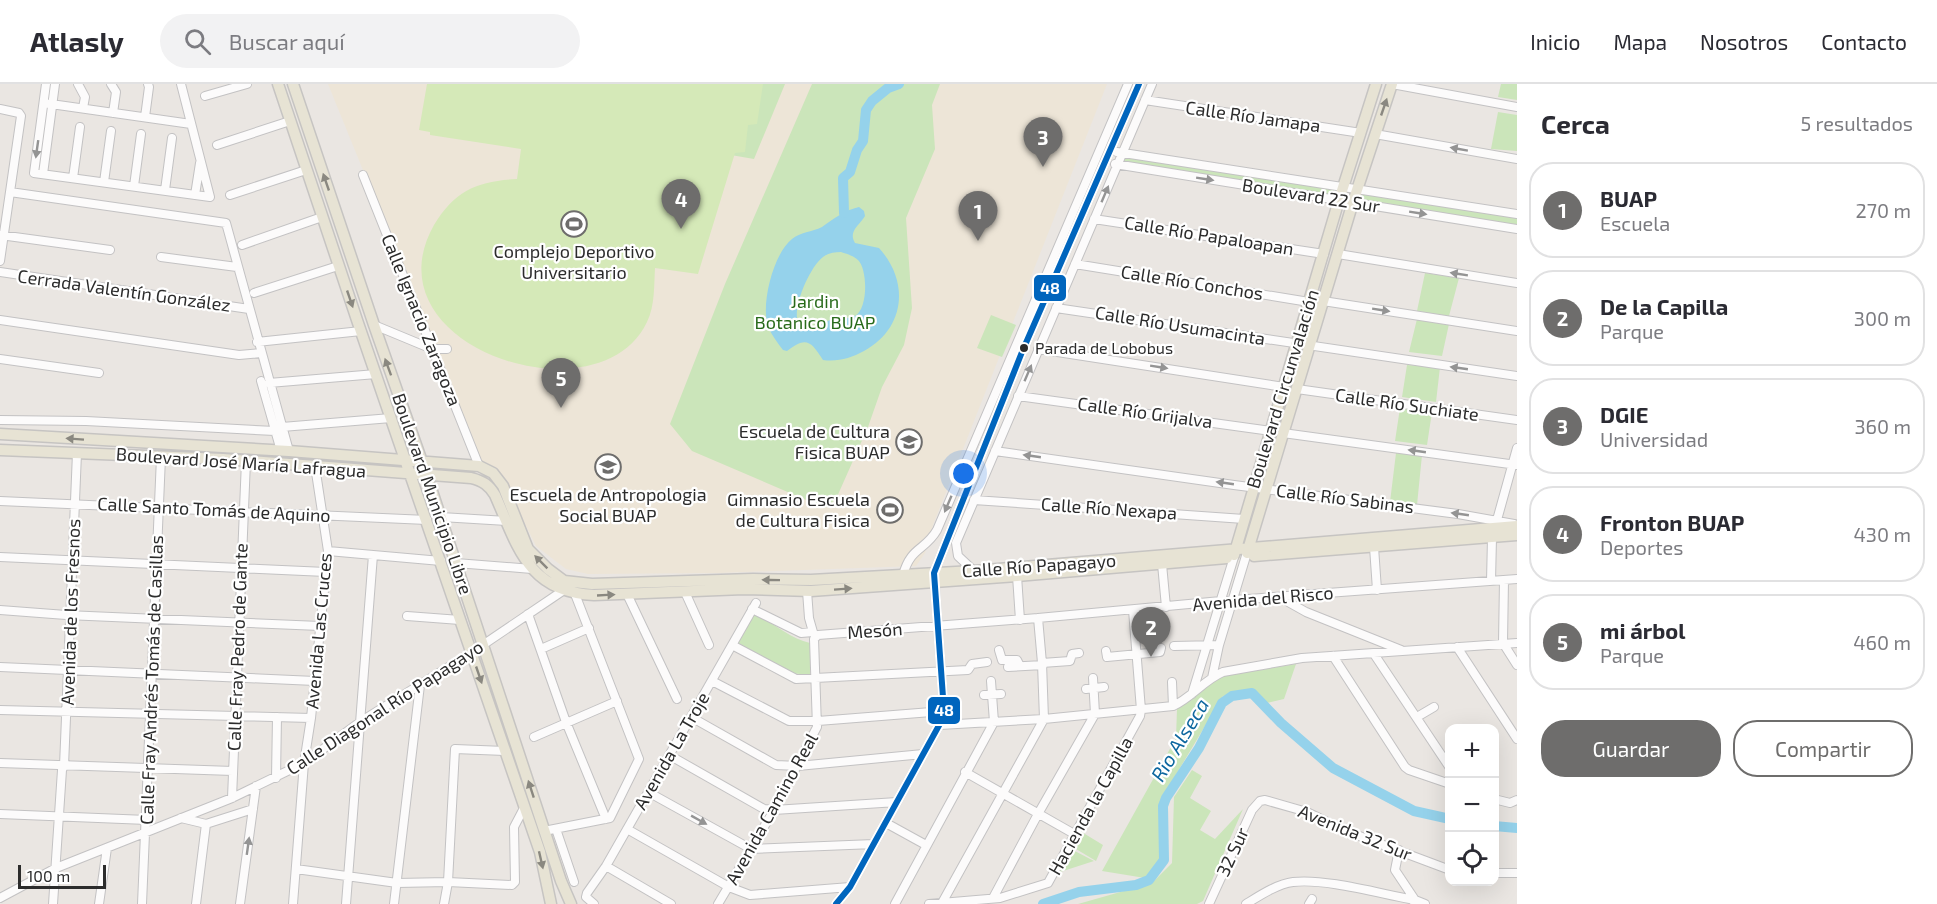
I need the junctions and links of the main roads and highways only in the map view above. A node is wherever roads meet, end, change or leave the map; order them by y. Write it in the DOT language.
graph roads {
  1 [pos="278,84"];
  2 [pos="293,84"];
  3 [pos="1376,84"];
  4 [pos="1392,84"];
  5 [pos="0,434"];
  6 [pos="0,450"];
  7 [pos="406,460"];
  8 [pos="422,461"];
  9 [pos="479,466"];
  10 [pos="411,474"];
  11 [pos="428,476"];
  12 [pos="482,481"];
  13 [pos="1517,525"];
  14 [pos="1494,529"];
  15 [pos="1517,535"];
  16 [pos="1247,553"];
  17 [pos="1235,554"];
  18 [pos="934,578"];
  19 [pos="551,904"];
  20 [pos="571,904"];
  1 -- 7 [label="main road, Boulevard Municipio Libre, one-way"];
  8 -- 2 [label="main road, Boulevard Municipio Libre, one-way"];
  3 -- 17 [label="main road, Boulevard Circunvalación"];
  16 -- 4 [label="main road, Boulevard Circunvalación, one-way"];
  7 -- 5 [label="main road, Boulevard José María Lafragua, one-way"];
  6 -- 10 [label="main road, Boulevard José María Lafragua"];
  7 -- 8 [label="main road, Boulevard José María Lafragua"];
  7 -- 10 [label="main road, Boulevard Municipio Libre"];
  8 -- 9 [label="main road, Boulevard José María Lafragua"];
  8 -- 11 [label="main road, Boulevard Municipio Libre"];
  18 -- 9 [label="main road, Calle Río Papagayo, one-way"];
  10 -- 11 [label="main road, Boulevard José María Lafragua"];
  10 -- 19 [label="main road, Boulevard Municipio Libre, one-way"];
  11 -- 12 [label="main road, Boulevard José María Lafragua"];
  20 -- 11 [label="main road, Boulevard Municipio Libre, one-way"];
  12 -- 18 [label="main road, Calle Río Papagayo, one-way"];
  13 -- 14 [label="main road, Calle Río Papagayo"];
  14 -- 15 [label="main road, Calle Río Papagayo"];
  14 -- 16 [label="main road, Calle Río Papagayo"];
  14 -- 16 [label="main road, Calle Río Papagayo"];
  16 -- 17 [label="main road, Calle Río Papagayo"];
  17 -- 18 [label="main road, Calle Río Papagayo"];
  17 -- 18 [label="main road, Calle Río Papagayo"];
}
